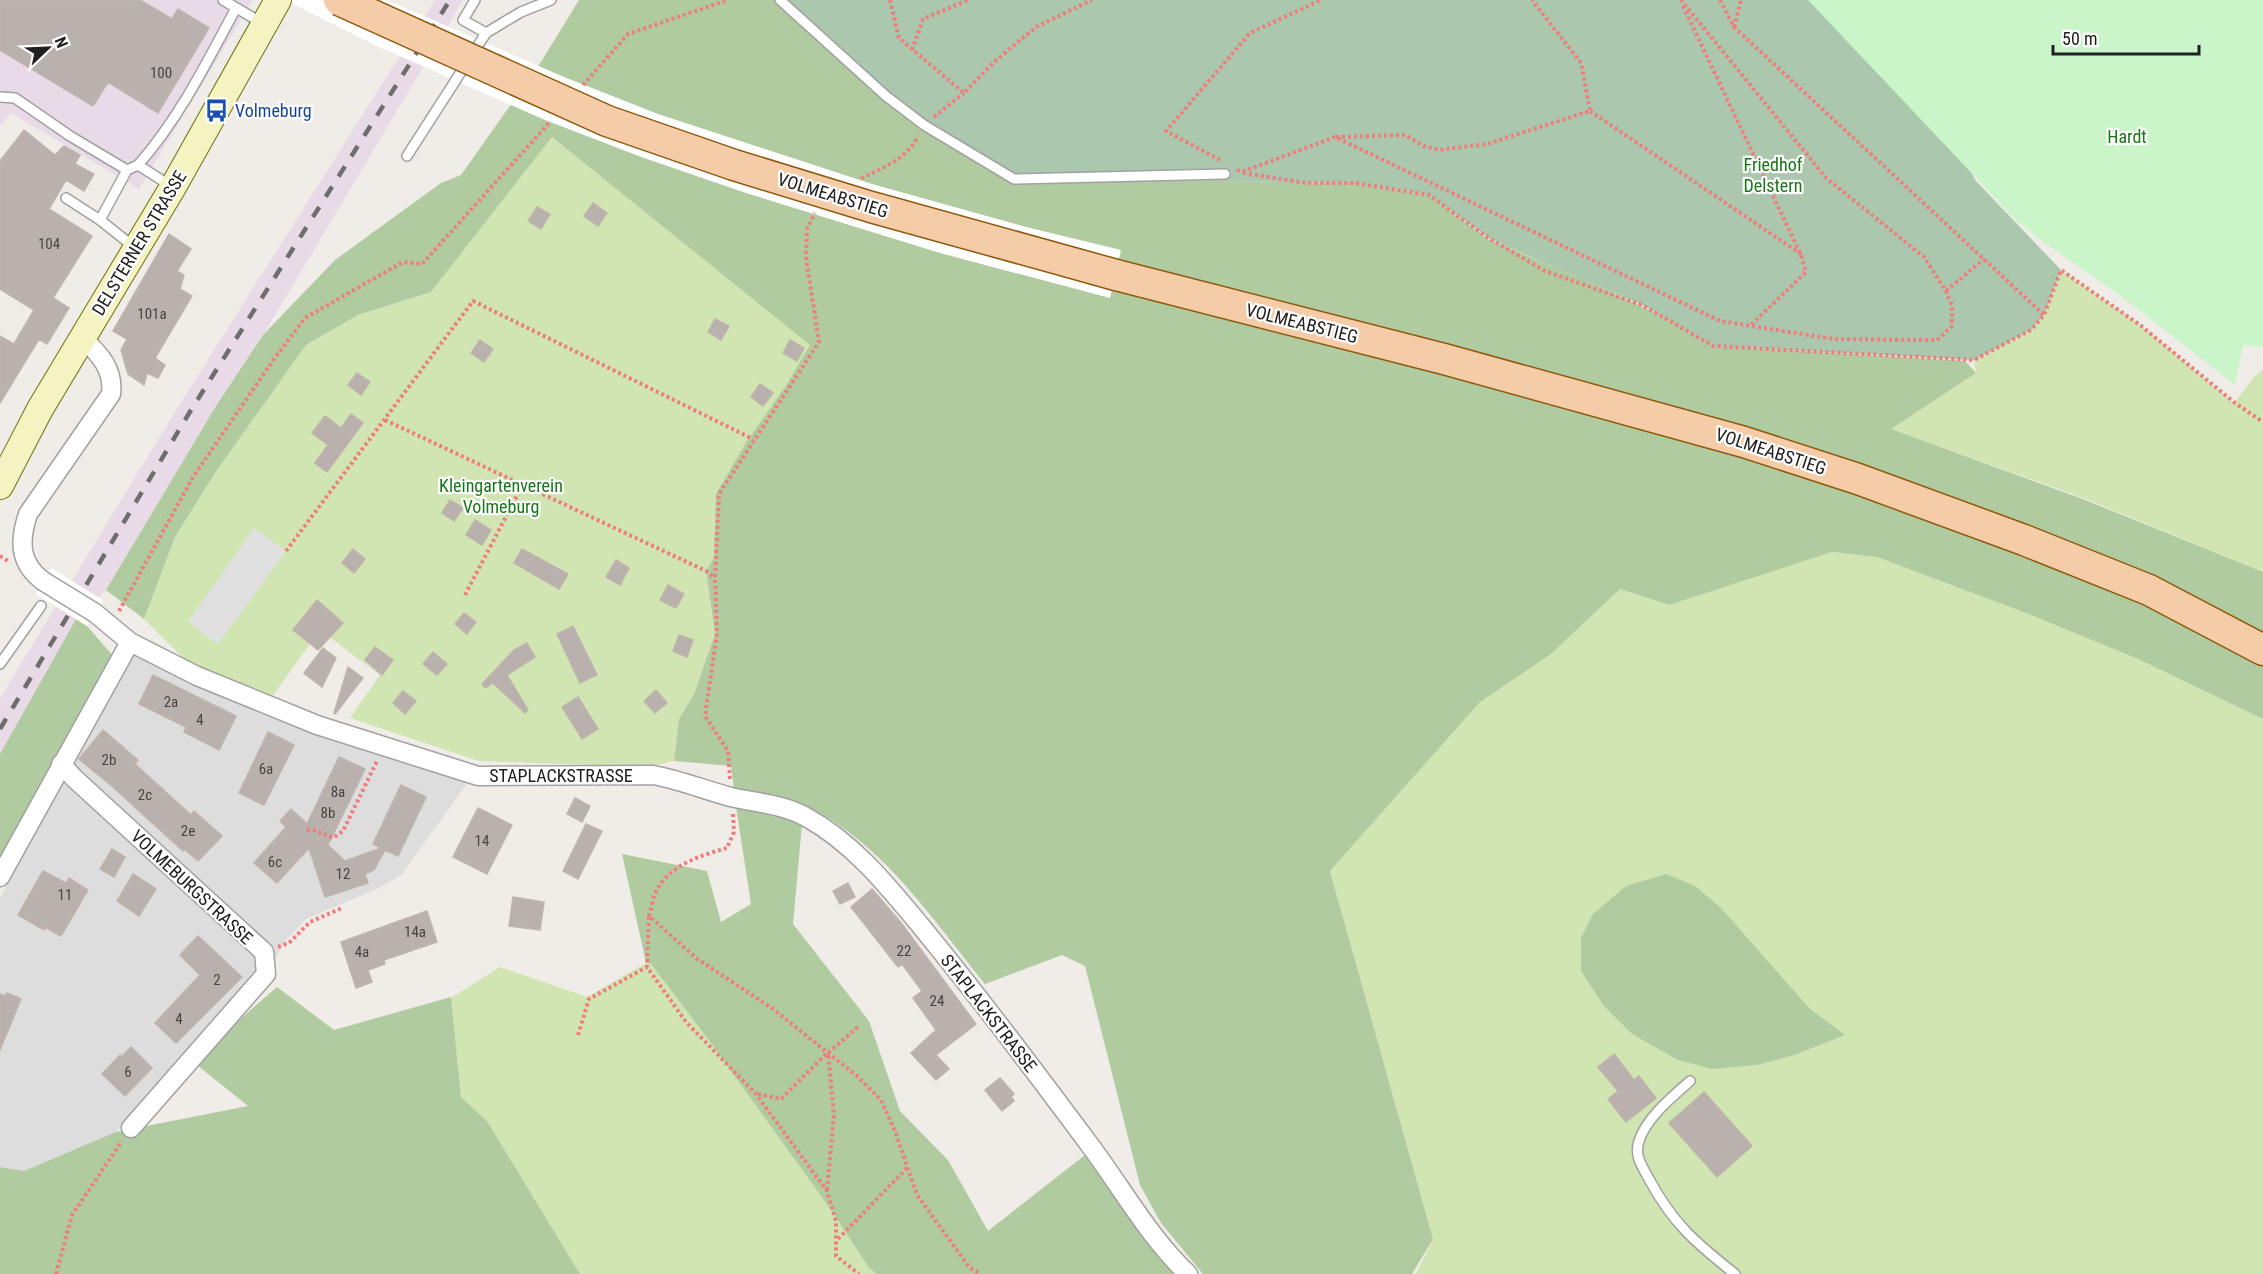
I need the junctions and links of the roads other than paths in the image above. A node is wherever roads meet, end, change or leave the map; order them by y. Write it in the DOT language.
graph roads {
  1 [pos="223,0"];
  2 [pos="278,0"];
  3 [pos="339,0"];
  4 [pos="475,0"];
  5 [pos="551,0"];
  6 [pos="780,0"];
  7 [pos="236,8"];
  8 [pos="264,24"];
  9 [pos="486,33"];
  10 [pos="0,97"];
  11 [pos="407,156"];
  12 [pos="138,165"];
  13 [pos="127,170"];
  14 [pos="1229,171"];
  15 [pos="173,187"];
  16 [pos="66,198"];
  17 [pos="100,220"];
  18 [pos="136,248"];
  19 [pos="82,339"];
  20 [pos="0,486"];
  21 [pos="41,606"];
  22 [pos="130,642"];
  23 [pos="2263,650"];
  24 [pos="0,664"];
  25 [pos="61,764"];
  26 [pos="0,877"];
  27 [pos="1690,1082"];
  28 [pos="131,1128"];
  29 [pos="1188,1274"];
  30 [pos="1735,1274"];
  1 -- 7 [label="lane"];
  2 -- 8 [label="street, DELSTERNER STRASSE"];
  3 -- 23 [label="main road, VOLMEABSTIEG, bridge"];
  4 -- 9 [label="lane"];
  5 -- 9 [label="lane"];
  6 -- 14 [label="lane"];
  7 -- 8 [label="lane"];
  7 -- 12 [label="lane"];
  8 -- 15 [label="street, DELSTERNER STRASSE"];
  9 -- 11 [label="lane"];
  10 -- 13 [label="lane"];
  12 -- 13 [label="lane"];
  12 -- 15 [label="lane"];
  13 -- 17 [label="lane"];
  15 -- 18 [label="street, DELSTERNER STRASSE"];
  16 -- 17 [label="lane"];
  17 -- 18 [label="lane"];
  18 -- 19 [label="street, DELSTERNER STRASSE"];
  19 -- 20 [label="street, DELSTERNER STRASSE"];
  19 -- 22 [label="street, STAPLACKSTRASSE, bridge"];
  21 -- 24 [label="lane"];
  22 -- 25 [label="street"];
  22 -- 29 [label="street, STAPLACKSTRASSE"];
  25 -- 26 [label="street"];
  25 -- 28 [label="street, VOLMEBURGSTRASSE"];
  27 -- 30 [label="lane"];
}
